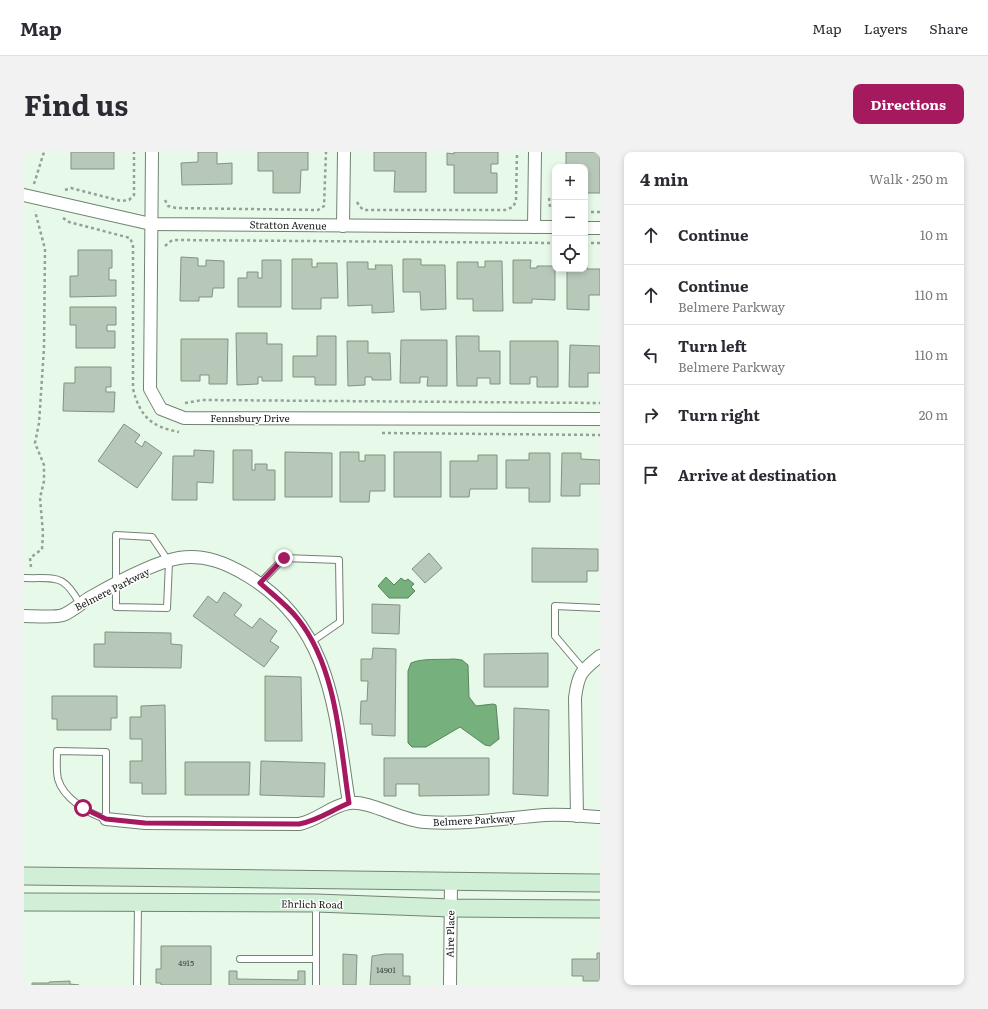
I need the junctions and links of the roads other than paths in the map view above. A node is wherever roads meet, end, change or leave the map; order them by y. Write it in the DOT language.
graph roads {
  1 [pos="152,152"];
  2 [pos="344,152"];
  3 [pos="535,152"];
  4 [pos="28,196"];
  5 [pos="152,224"];
  6 [pos="343,226"];
  7 [pos="534,227"];
  8 [pos="552,228"];
  9 [pos="588,228"];
  10 [pos="600,228"];
  11 [pos="600,419"];
  12 [pos="169,562"];
  13 [pos="24,578"];
  14 [pos="260,583"];
  15 [pos="116,584"];
  16 [pos="80,604"];
  17 [pos="600,608"];
  18 [pos="24,616"];
  19 [pos="311,642"];
  20 [pos="600,656"];
  21 [pos="583,669"];
  22 [pos="349,803"];
  23 [pos="578,816"];
  24 [pos="600,817"];
  25 [pos="106,819"];
  26 [pos="24,876"];
  27 [pos="450,882"];
  28 [pos="600,883"];
  29 [pos="24,902"];
  30 [pos="138,902"];
  31 [pos="316,903"];
  32 [pos="451,908"];
  33 [pos="600,909"];
  34 [pos="240,959"];
  35 [pos="316,959"];
  36 [pos="137,985"];
  37 [pos="316,985"];
  38 [pos="450,985"];
  1 -- 5 [label="street, Fennsbury Drive"];
  2 -- 6 [label="street"];
  3 -- 7 [label="street"];
  4 -- 5 [label="street, Stratton Avenue"];
  5 -- 6 [label="street, Stratton Avenue"];
  5 -- 11 [label="street, Fennsbury Drive"];
  6 -- 7 [label="street, Stratton Avenue"];
  7 -- 8 [label="street, Stratton Avenue"];
  9 -- 10 [label="street"];
  12 -- 14 [label="street, Belmere Parkway"];
  12 -- 15 [label="street, Belmere Parkway"];
  12 -- 15 [label="lane"];
  12 -- 15 [label="lane"];
  13 -- 16 [label="lane"];
  14 -- 19 [label="street, Belmere Parkway"];
  14 -- 19 [label="lane"];
  15 -- 16 [label="street, Belmere Parkway"];
  16 -- 18 [label="street, Belmere Parkway"];
  17 -- 21 [label="lane"];
  19 -- 22 [label="street, Belmere Parkway"];
  20 -- 21 [label="street"];
  21 -- 23 [label="street"];
  22 -- 23 [label="street, Belmere Parkway"];
  22 -- 25 [label="street"];
  23 -- 24 [label="street, Belmere Parkway"];
  25 -- 25 [label="lane"];
  26 -- 27 [label="main road"];
  27 -- 28 [label="main road"];
  27 -- 32 [label="street, Aire Place"];
  29 -- 30 [label="main road, Ehrlich Road"];
  30 -- 31 [label="main road, Ehrlich Road"];
  30 -- 36 [label="lane"];
  31 -- 32 [label="main road, Ehrlich Road"];
  31 -- 35 [label="lane"];
  32 -- 33 [label="main road, Ehrlich Road"];
  32 -- 38 [label="street, Aire Place"];
  34 -- 35 [label="lane"];
  35 -- 37 [label="lane"];
}
